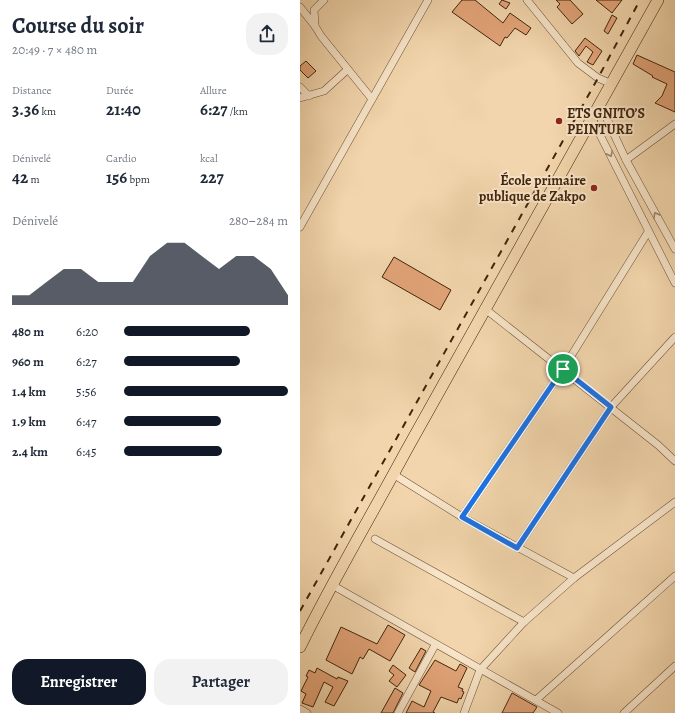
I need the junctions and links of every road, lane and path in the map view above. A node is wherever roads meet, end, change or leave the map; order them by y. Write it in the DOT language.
graph roads {
  1 [pos="324,0"];
  2 [pos="428,0"];
  3 [pos="527,0"];
  4 [pos="658,0"];
  5 [pos="300,7"];
  6 [pos="315,26"];
  7 [pos="347,70"];
  8 [pos="612,84"];
  9 [pos="300,87"];
  10 [pos="309,96"];
  11 [pos="300,98"];
  12 [pos="372,99"];
  13 [pos="600,104"];
  14 [pos="592,119"];
  15 [pos="675,124"];
  16 [pos="626,160"];
  17 [pos="300,226"];
  18 [pos="648,232"];
  19 [pos="675,249"];
  20 [pos="675,283"];
  21 [pos="484,308"];
  22 [pos="675,337"];
  23 [pos="563,369"];
  24 [pos="611,407"];
  25 [pos="675,461"];
  26 [pos="394,474"];
  27 [pos="675,502"];
  28 [pos="462,517"];
  29 [pos="375,539"];
  30 [pos="517,548"];
  31 [pos="675,576"];
  32 [pos="574,578"];
  33 [pos="332,585"];
  34 [pos="524,622"];
  35 [pos="435,645"];
  36 [pos="300,647"];
  37 [pos="675,666"];
  38 [pos="480,670"];
  39 [pos="536,700"];
  40 [pos="300,709"];
  41 [pos="307,713"];
  42 [pos="398,713"];
  43 [pos="464,713"];
  44 [pos="558,713"];
  45 [pos="624,713"];
  1 -- 6 [label="street"];
  2 -- 12 [label="street"];
  3 -- 8 [label="street"];
  4 -- 8 [label="highway"];
  5 -- 6 [label="street"];
  6 -- 7 [label="street"];
  7 -- 10 [label="street"];
  7 -- 12 [label="street"];
  8 -- 13 [label="highway"];
  9 -- 10 [label="street"];
  10 -- 11 [label="street"];
  12 -- 17 [label="street"];
  13 -- 14 [label="highway"];
  13 -- 16 [label="street"];
  14 -- 18 [label="street, one-way"];
  14 -- 21 [label="highway"];
  15 -- 16 [label="street"];
  19 -- 16 [label="street, one-way"];
  18 -- 20 [label="street"];
  18 -- 23 [label="street"];
  21 -- 23 [label="street"];
  21 -- 26 [label="highway"];
  22 -- 24 [label="street"];
  23 -- 24 [label="street"];
  23 -- 28 [label="street"];
  24 -- 25 [label="street"];
  24 -- 30 [label="street"];
  26 -- 28 [label="street"];
  26 -- 33 [label="highway"];
  27 -- 32 [label="street"];
  28 -- 30 [label="street"];
  29 -- 34 [label="street"];
  30 -- 32 [label="street"];
  31 -- 39 [label="street"];
  32 -- 34 [label="street"];
  33 -- 35 [label="street"];
  33 -- 36 [label="highway"];
  34 -- 38 [label="street"];
  35 -- 38 [label="street"];
  35 -- 42 [label="street"];
  37 -- 45 [label="street"];
  38 -- 39 [label="street"];
  38 -- 43 [label="street"];
  39 -- 44 [label="street"];
  40 -- 41 [label="street"];
}
